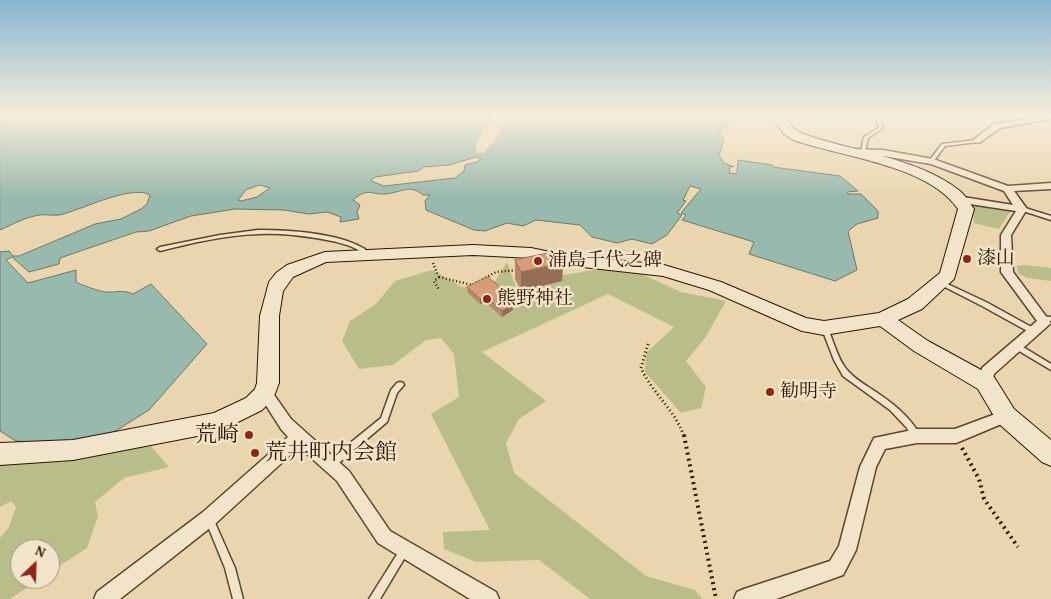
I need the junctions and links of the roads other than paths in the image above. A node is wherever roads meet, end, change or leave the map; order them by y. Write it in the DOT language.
graph roads {
  1 [pos="825,144"];
  2 [pos="861,144"];
  3 [pos="952,144"];
  4 [pos="856,152"];
  5 [pos="931,162"];
  6 [pos="1051,186"];
  7 [pos="1007,189"];
  8 [pos="963,200"];
  9 [pos="1022,209"];
  10 [pos="1051,218"];
  11 [pos="160,249"];
  12 [pos="364,254"];
  13 [pos="939,283"];
  14 [pos="884,319"];
  15 [pos="1047,319"];
  16 [pos="824,328"];
  17 [pos="1033,332"];
  18 [pos="1016,346"];
  19 [pos="1051,367"];
  20 [pos="986,383"];
  21 [pos="400,385"];
  22 [pos="265,394"];
  23 [pos="1006,416"];
  24 [pos="917,436"];
  25 [pos="299,437"];
  26 [pos="0,454"];
  27 [pos="1051,455"];
  28 [pos="331,464"];
  29 [pos="208,518"];
  30 [pos="405,550"];
  31 [pos="104,599"];
  32 [pos="238,599"];
  33 [pos="374,599"];
  34 [pos="489,599"];
  35 [pos="744,599"];
  1 -- 4 [label="street"];
  2 -- 4 [label="lane"];
  3 -- 5 [label="lane"];
  4 -- 5 [label="street"];
  4 -- 8 [label="street"];
  5 -- 7 [label="street"];
  6 -- 7 [label="street"];
  7 -- 9 [label="street"];
  8 -- 9 [label="street"];
  8 -- 13 [label="street"];
  9 -- 10 [label="lane"];
  9 -- 15 [label="street"];
  11 -- 12 [label="lane"];
  12 -- 16 [label="street"];
  12 -- 22 [label="street"];
  13 -- 14 [label="street"];
  13 -- 17 [label="lane"];
  14 -- 16 [label="street"];
  14 -- 20 [label="street"];
  15 -- 17 [label="street"];
  16 -- 24 [label="lane"];
  17 -- 18 [label="street"];
  18 -- 19 [label="lane"];
  18 -- 20 [label="street"];
  20 -- 23 [label="street"];
  21 -- 28 [label="lane"];
  22 -- 25 [label="street"];
  22 -- 26 [label="street"];
  23 -- 24 [label="street"];
  23 -- 27 [label="street"];
  24 -- 35 [label="street"];
  25 -- 28 [label="street"];
  25 -- 29 [label="street"];
  28 -- 30 [label="street"];
  29 -- 31 [label="street"];
  29 -- 32 [label="lane"];
  30 -- 33 [label="lane"];
  30 -- 34 [label="street"];
}
